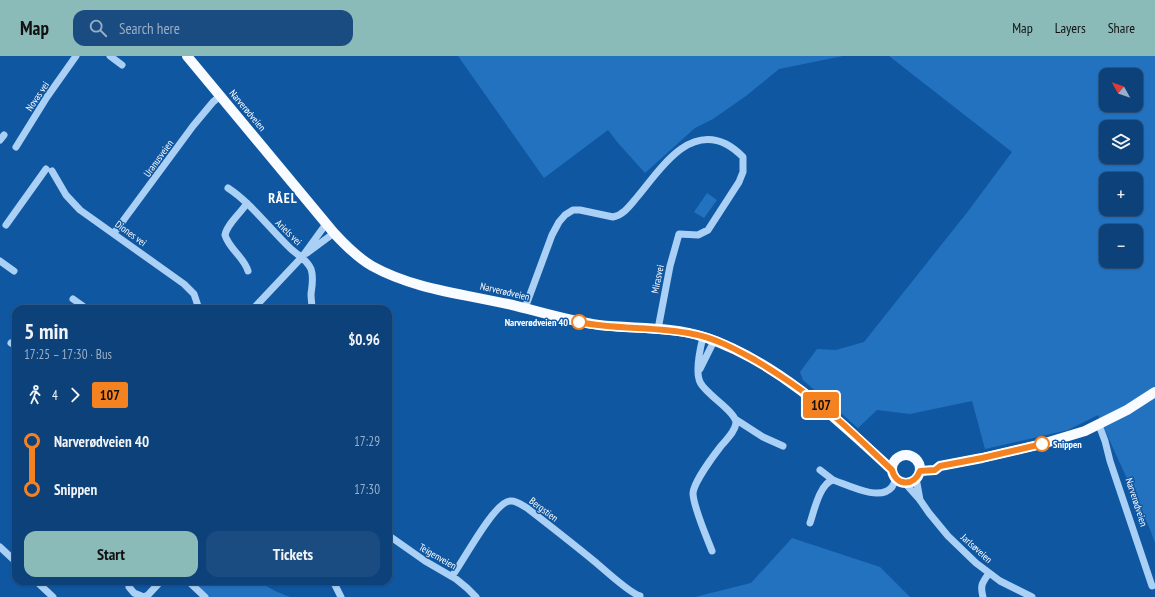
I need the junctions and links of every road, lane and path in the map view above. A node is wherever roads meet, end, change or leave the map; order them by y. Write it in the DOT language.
graph roads {
  1 [pos="75,56"];
  2 [pos="110,56"];
  3 [pos="190,57"];
  4 [pos="122,65"];
  5 [pos="220,96"];
  6 [pos="16,147"];
  7 [pos="228,188"];
  8 [pos="247,203"];
  9 [pos="326,224"];
  10 [pos="6,225"];
  11 [pos="114,234"];
  12 [pos="334,234"];
  13 [pos="302,257"];
  14 [pos="0,261"];
  15 [pos="14,271"];
  16 [pos="248,271"];
  17 [pos="73,299"];
  18 [pos="81,305"];
  19 [pos="198,305"];
  20 [pos="257,305"];
  21 [pos="312,305"];
  22 [pos="525,308"];
  23 [pos="658,329"];
  24 [pos="703,337"];
  25 [pos="714,340"];
  26 [pos="699,371"];
  27 [pos="1155,392"];
  28 [pos="735,419"];
  29 [pos="1099,425"];
  30 [pos="782,446"];
  31 [pos="877,456"];
  32 [pos="898,458"];
  33 [pos="917,461"];
  34 [pos="940,466"];
  35 [pos="820,470"];
  36 [pos="918,475"];
  37 [pos="897,477"];
  38 [pos="833,480"];
  39 [pos="920,500"];
  40 [pos="810,523"];
  41 [pos="392,538"];
  42 [pos="0,547"];
  43 [pos="712,551"];
  44 [pos="12,558"];
  45 [pos="989,573"];
  46 [pos="452,576"];
  47 [pos="40,585"];
  48 [pos="128,585"];
  49 [pos="158,585"];
  50 [pos="192,585"];
  51 [pos="335,585"];
  52 [pos="1152,586"];
  53 [pos="640,596"];
  54 [pos="52,597"];
  55 [pos="205,597"];
  56 [pos="341,597"];
  57 [pos="476,597"];
  58 [pos="983,597"];
  59 [pos="1032,597"];
  1 -- 6 [label="street, Novas vei"];
  2 -- 4 [label="street"];
  3 -- 5 [label="main road, Narverødveien"];
  5 -- 9 [label="main road, Narverødveien"];
  5 -- 11 [label="street, Uranusveien"];
  7 -- 8 [label="street, Ariels vei"];
  8 -- 13 [label="street, Ariels vei"];
  8 -- 16 [label="street"];
  9 -- 12 [label="main road, Narverødveien"];
  9 -- 13 [label="street"];
  10 -- 11 [label="street, Diones vei"];
  11 -- 19 [label="street, Diones vei"];
  12 -- 13 [label="street"];
  12 -- 22 [label="main road, Narverødveien"];
  13 -- 20 [label="street"];
  13 -- 21 [label="street, Ariels vei"];
  14 -- 15 [label="street"];
  17 -- 18 [label="street"];
  22 -- 23 [label="main road, Narverødveien"];
  22 -- 23 [label="street, Mirasvei"];
  23 -- 24 [label="main road, Narverødveien"];
  24 -- 25 [label="main road, Narverødveien"];
  24 -- 26 [label="street"];
  25 -- 26 [label="street"];
  25 -- 31 [label="main road, Narverødveien"];
  26 -- 28 [label="street"];
  27 -- 29 [label="main road"];
  28 -- 30 [label="street"];
  28 -- 43 [label="street"];
  29 -- 34 [label="main road"];
  29 -- 52 [label="street, Narverødveien"];
  31 -- 32 [label="main road"];
  31 -- 37 [label="main road, Narverødveien"];
  32 -- 33 [label="main road"];
  32 -- 37 [label="main road"];
  33 -- 34 [label="main road"];
  33 -- 36 [label="main road"];
  34 -- 36 [label="main road"];
  35 -- 38 [label="street"];
  36 -- 37 [label="main road"];
  36 -- 39 [label="street, Jarlsøveien"];
  37 -- 38 [label="street"];
  37 -- 39 [label="street, Jarlsøveien"];
  38 -- 40 [label="street"];
  39 -- 45 [label="street, Jarlsøveien"];
  41 -- 46 [label="street, Teigenveien"];
  42 -- 44 [label="street"];
  45 -- 58 [label="street"];
  45 -- 59 [label="street, Jarlsøveien"];
  46 -- 53 [label="street, Bergstien"];
  46 -- 57 [label="street, Teigenveien"];
  47 -- 54 [label="street"];
  48 -- 49 [label="street"];
  50 -- 55 [label="street"];
  51 -- 56 [label="street"];
}
